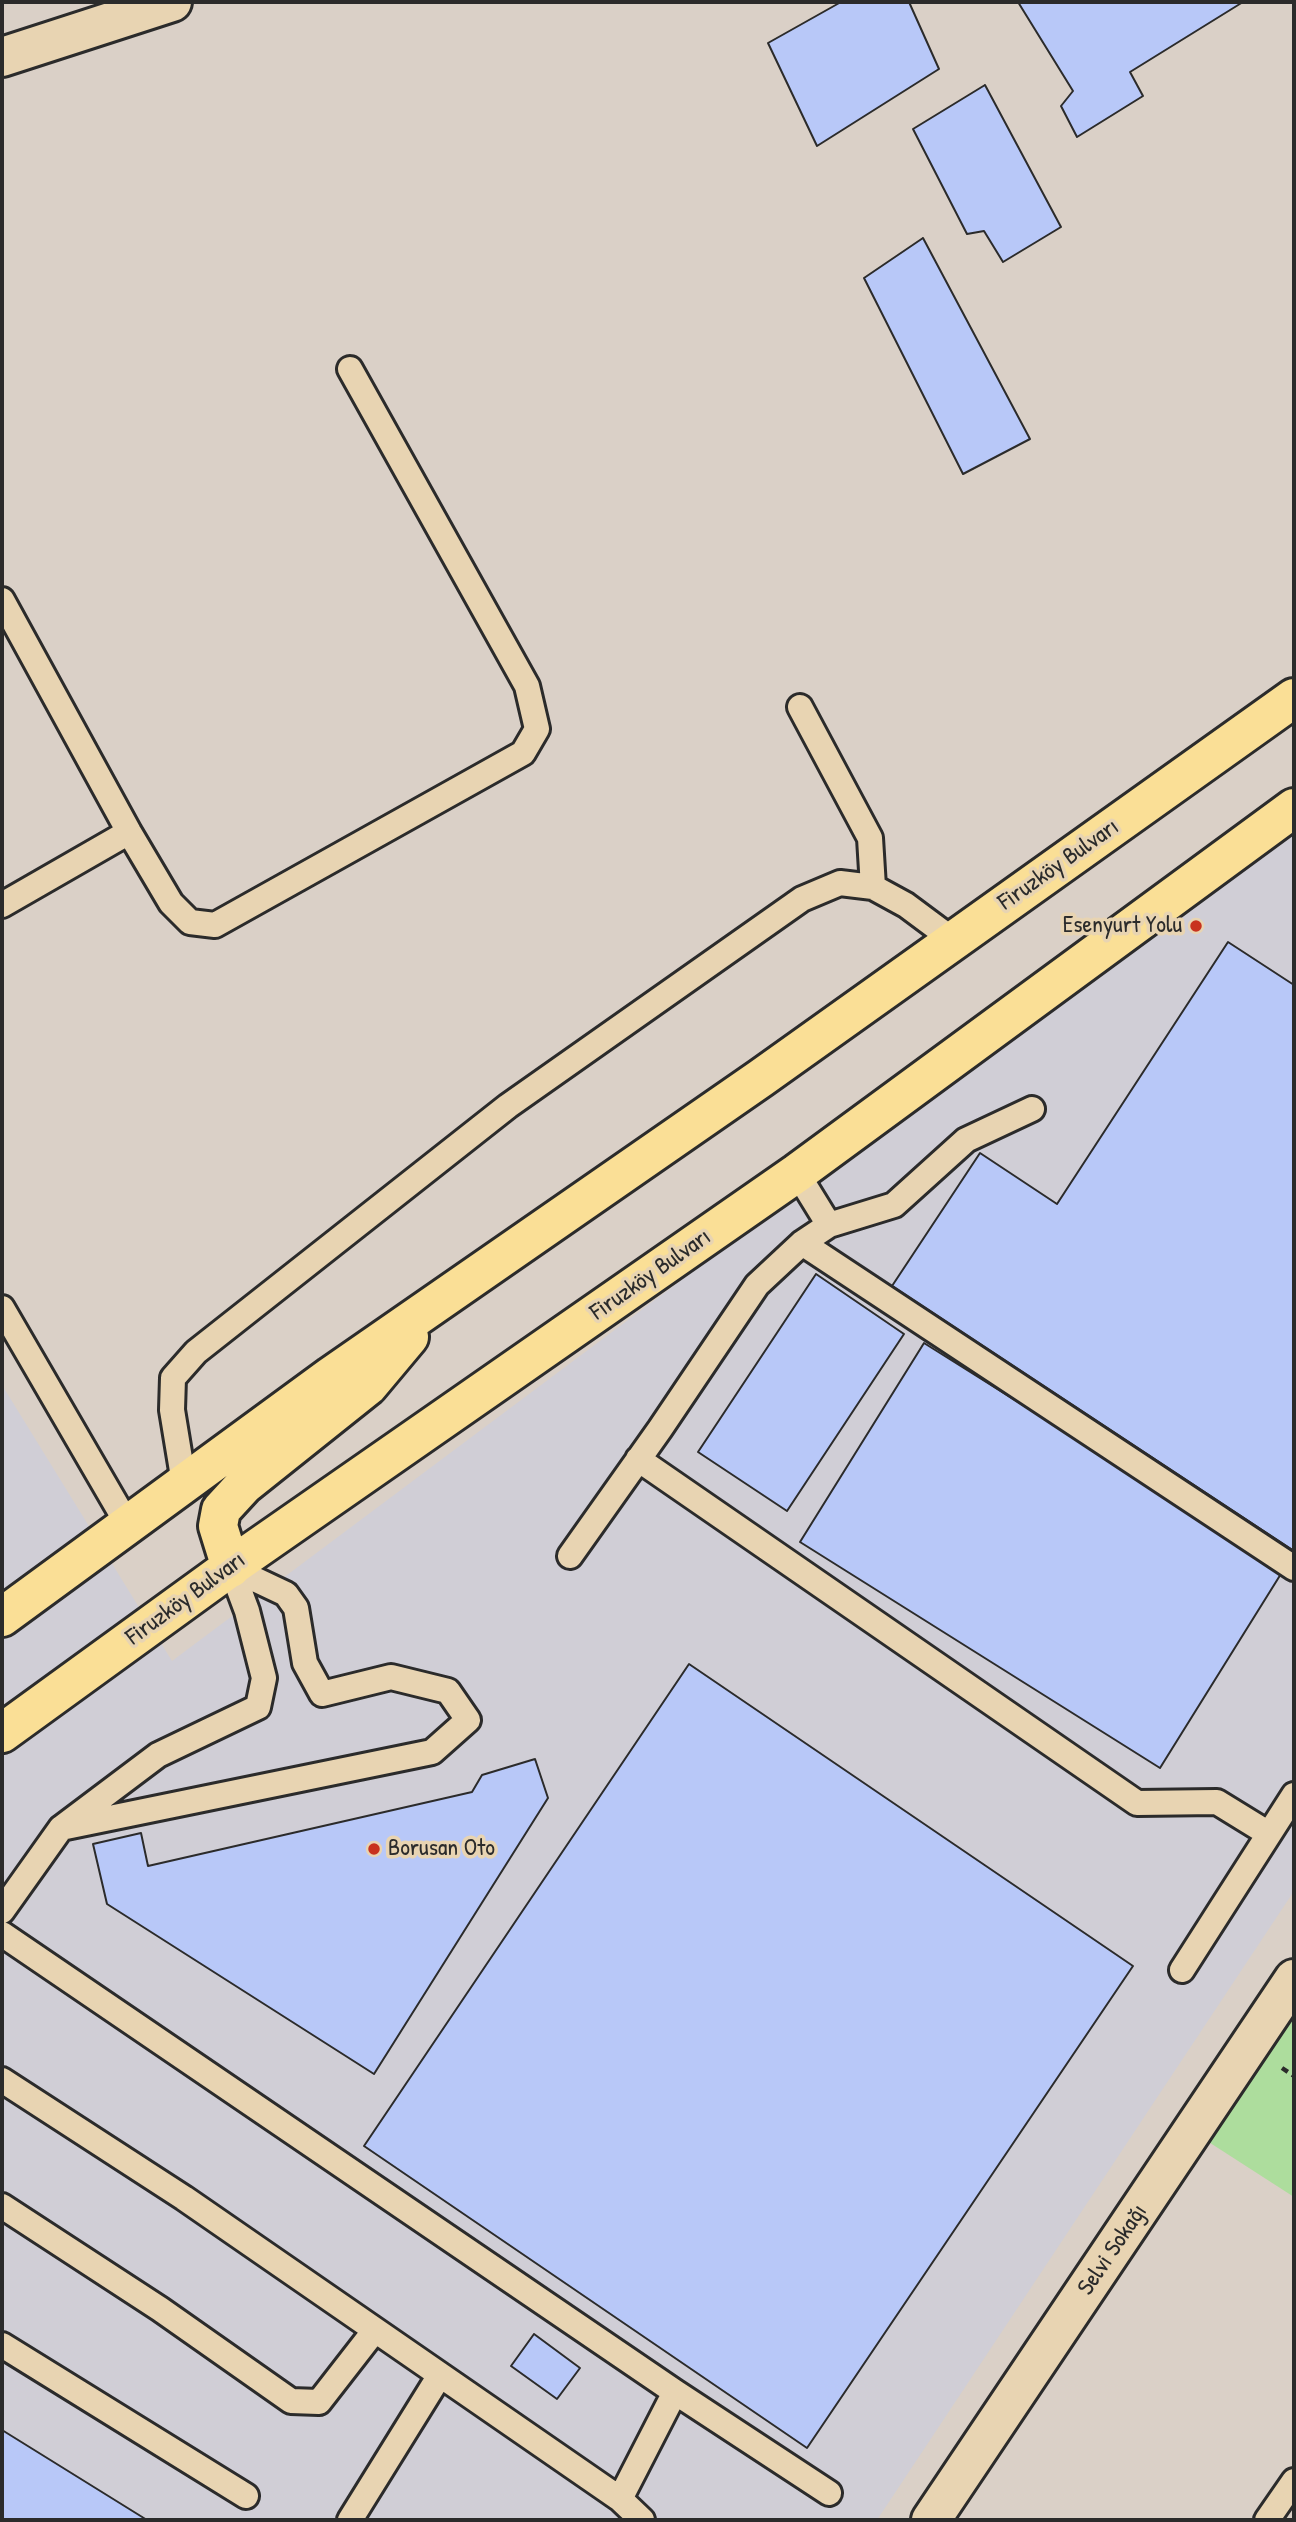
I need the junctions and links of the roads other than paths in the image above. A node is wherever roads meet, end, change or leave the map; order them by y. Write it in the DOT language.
graph roads {
  1 [pos="172,2"];
  2 [pos="2,57"];
  3 [pos="350,369"];
  4 [pos="2,600"];
  5 [pos="1294,698"];
  6 [pos="800,707"];
  7 [pos="1289,814"];
  8 [pos="129,832"];
  9 [pos="873,887"];
  10 [pos="2,905"];
  11 [pos="953,940"];
  12 [pos="1032,1109"];
  13 [pos="797,1173"];
  14 [pos="829,1225"];
  15 [pos="802,1243"];
  16 [pos="2,1308"];
  17 [pos="429,1308"];
  18 [pos="638,1459"];
  19 [pos="184,1483"];
  20 [pos="128,1525"];
  21 [pos="570,1556"];
  22 [pos="231,1568"];
  23 [pos="1294,1568"];
  24 [pos="2,1617"];
  25 [pos="2,1733"];
  26 [pos="1294,1795"];
  27 [pos="61,1828"];
  28 [pos="1269,1835"];
  29 [pos="2,1911"];
  30 [pos="2,1934"];
  31 [pos="1182,1970"];
  32 [pos="1294,1979"];
  33 [pos="2,2080"];
  34 [pos="2,2206"];
  35 [pos="375,2330"];
  36 [pos="2,2345"];
  37 [pos="440,2375"];
  38 [pos="675,2392"];
  39 [pos="1294,2481"];
  40 [pos="829,2493"];
  41 [pos="246,2496"];
  42 [pos="620,2499"];
  43 [pos="350,2520"];
  44 [pos="642,2520"];
  45 [pos="932,2520"];
  46 [pos="1268,2520"];
  1 -- 2 [label="street"];
  3 -- 8 [label="lane"];
  4 -- 8 [label="lane"];
  5 -- 11 [label="main road, Firuzköy Bulvarı"];
  6 -- 9 [label="lane"];
  7 -- 13 [label="main road, Firuzköy Bulvarı"];
  8 -- 10 [label="lane"];
  9 -- 11 [label="lane"];
  9 -- 19 [label="lane"];
  11 -- 17 [label="main road, Firuzköy Bulvarı"];
  12 -- 14 [label="lane"];
  13 -- 14 [label="lane"];
  13 -- 22 [label="main road, Firuzköy Bulvarı"];
  14 -- 15 [label="lane"];
  15 -- 18 [label="lane"];
  15 -- 23 [label="lane"];
  16 -- 20 [label="lane"];
  17 -- 19 [label="main road, Firuzköy Bulvarı"];
  17 -- 22 [label="main road"];
  18 -- 21 [label="lane"];
  18 -- 28 [label="lane"];
  19 -- 20 [label="main road, Firuzköy Bulvarı"];
  20 -- 24 [label="main road, Firuzköy Bulvarı"];
  22 -- 25 [label="main road, Firuzköy Bulvarı"];
  22 -- 27 [label="lane"];
  22 -- 27 [label="lane"];
  26 -- 28 [label="lane"];
  27 -- 29 [label="lane"];
  28 -- 31 [label="lane"];
  30 -- 38 [label="lane"];
  32 -- 45 [label="street, Selvi Sokağı"];
  33 -- 35 [label="lane"];
  34 -- 35 [label="lane"];
  35 -- 37 [label="lane"];
  36 -- 41 [label="lane"];
  37 -- 42 [label="lane"];
  37 -- 43 [label="lane"];
  38 -- 40 [label="lane"];
  38 -- 42 [label="lane"];
  39 -- 46 [label="lane"];
  42 -- 44 [label="lane"];
}
